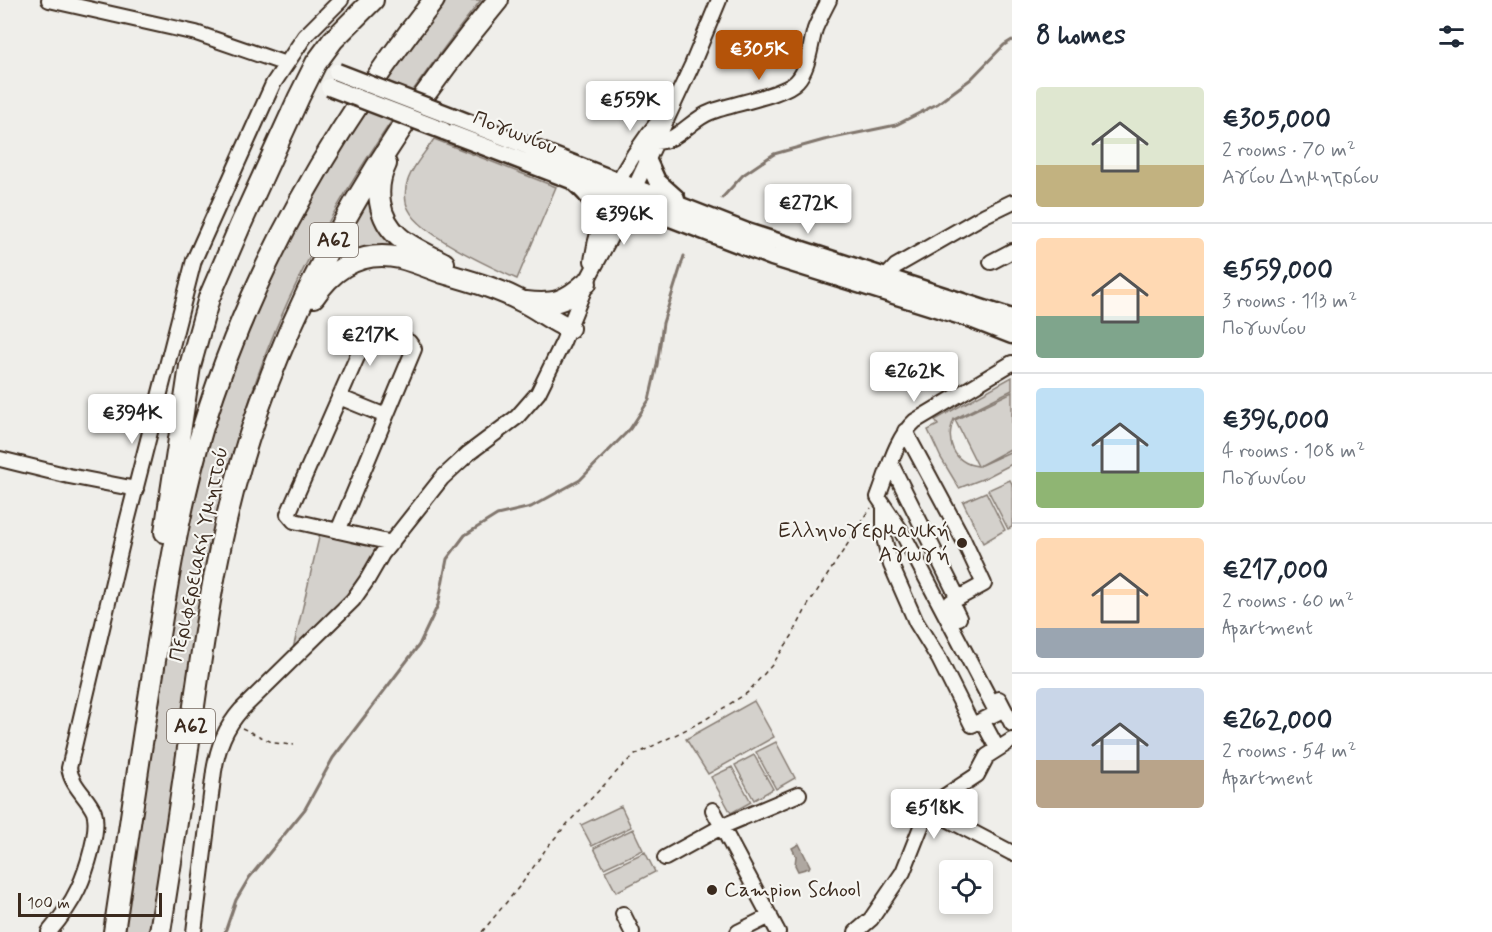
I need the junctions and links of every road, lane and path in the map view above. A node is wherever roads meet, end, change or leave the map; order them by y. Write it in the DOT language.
graph roads {
  1 [pos="49,0"];
  2 [pos="341,0"];
  3 [pos="372,0"];
  4 [pos="434,0"];
  5 [pos="498,0"];
  6 [pos="719,0"];
  7 [pos="829,0"];
  8 [pos="286,64"];
  9 [pos="312,71"];
  10 [pos="674,102"];
  11 [pos="410,116"];
  12 [pos="449,124"];
  13 [pos="655,142"];
  14 [pos="647,159"];
  15 [pos="567,177"];
  16 [pos="615,188"];
  17 [pos="631,194"];
  18 [pos="1012,202"];
  19 [pos="696,212"];
  20 [pos="601,226"];
  21 [pos="1012,251"];
  22 [pos="991,261"];
  23 [pos="886,277"];
  24 [pos="588,279"];
  25 [pos="471,280"];
  26 [pos="530,302"];
  27 [pos="1012,318"];
  28 [pos="571,324"];
  29 [pos="1012,335"];
  30 [pos="280,351"];
  31 [pos="1012,363"];
  32 [pos="339,397"];
  33 [pos="386,416"];
  34 [pos="905,431"];
  35 [pos="0,459"];
  36 [pos="891,464"];
  37 [pos="136,489"];
  38 [pos="881,503"];
  39 [pos="338,531"];
  40 [pos="392,543"];
  41 [pos="958,598"];
  42 [pos="151,684"];
  43 [pos="982,720"];
  44 [pos="231,721"];
  45 [pos="1012,724"];
  46 [pos="1012,740"];
  47 [pos="294,745"];
  48 [pos="997,748"];
  49 [pos="799,794"];
  50 [pos="713,810"];
  51 [pos="930,810"];
  52 [pos="723,826"];
  53 [pos="1012,853"];
  54 [pos="665,858"];
  55 [pos="622,914"];
  56 [pos="770,916"];
  57 [pos="49,932"];
  58 [pos="114,932"];
  59 [pos="160,932"];
  60 [pos="194,932"];
  61 [pos="482,932"];
  62 [pos="632,932"];
  63 [pos="738,932"];
  64 [pos="778,932"];
  65 [pos="856,932"];
  1 -- 8 [label="street"];
  2 -- 8 [label="street"];
  3 -- 9 [label="highway"];
  4 -- 42 [label="highway, Περιφερειακή Υμηττού / Α62"];
  5 -- 11 [label="highway, Περιφερειακή Υμηττού / Α62"];
  6 -- 10 [label="street"];
  7 -- 13 [label="street"];
  8 -- 37 [label="street"];
  9 -- 12 [label="main road, Πογωνίου, bridge"];
  9 -- 12 [label="main road, Πογωνίου, bridge"];
  9 -- 42 [label="highway"];
  10 -- 13 [label="street"];
  10 -- 16 [label="street"];
  11 -- 25 [label="highway"];
  11 -- 30 [label="highway, Περιφερειακή Υμηττού / Α62"];
  12 -- 15 [label="main road, Πογωνίου"];
  12 -- 16 [label="main road, Πογωνίου"];
  13 -- 14 [label="street"];
  14 -- 17 [label="street"];
  14 -- 19 [label="main road"];
  15 -- 16 [label="main road, Πογωνίου"];
  15 -- 20 [label="main road"];
  16 -- 17 [label="main road, Πογωνίου"];
  16 -- 20 [label="street"];
  17 -- 19 [label="main road, Πογωνίου"];
  17 -- 24 [label="street"];
  17 -- 29 [label="main road, Πογωνίου"];
  18 -- 23 [label="street"];
  19 -- 23 [label="main road, Πογωνίου"];
  20 -- 24 [label="street"];
  21 -- 22 [label="street"];
  23 -- 27 [label="main road, Πογωνίου"];
  24 -- 26 [label="highway"];
  24 -- 28 [label="street"];
  25 -- 26 [label="highway"];
  25 -- 30 [label="highway"];
  26 -- 28 [label="highway"];
  28 -- 40 [label="street"];
  30 -- 59 [label="highway, Περιφερειακή Υμηττού / Α62"];
  31 -- 34 [label="street"];
  32 -- 33 [label="street"];
  32 -- 33 [label="street"];
  32 -- 39 [label="street"];
  33 -- 39 [label="street"];
  34 -- 36 [label="street"];
  34 -- 41 [label="street"];
  35 -- 37 [label="street"];
  36 -- 38 [label="street"];
  36 -- 41 [label="street"];
  37 -- 57 [label="street"];
  38 -- 43 [label="street"];
  38 -- 43 [label="street"];
  38 -- 61 [label="path"];
  39 -- 40 [label="street"];
  40 -- 44 [label="street"];
  41 -- 45 [label="street"];
  42 -- 58 [label="highway, Περιφερειακή Υμηττού / Α62"];
  43 -- 48 [label="street"];
  44 -- 47 [label="path"];
  44 -- 60 [label="street"];
  46 -- 48 [label="street"];
  48 -- 51 [label="street"];
  49 -- 52 [label="street"];
  50 -- 52 [label="street"];
  51 -- 53 [label="street"];
  51 -- 65 [label="street"];
  52 -- 54 [label="street"];
  52 -- 56 [label="street"];
  55 -- 62 [label="street"];
  56 -- 63 [label="street"];
  56 -- 64 [label="street"];
}
